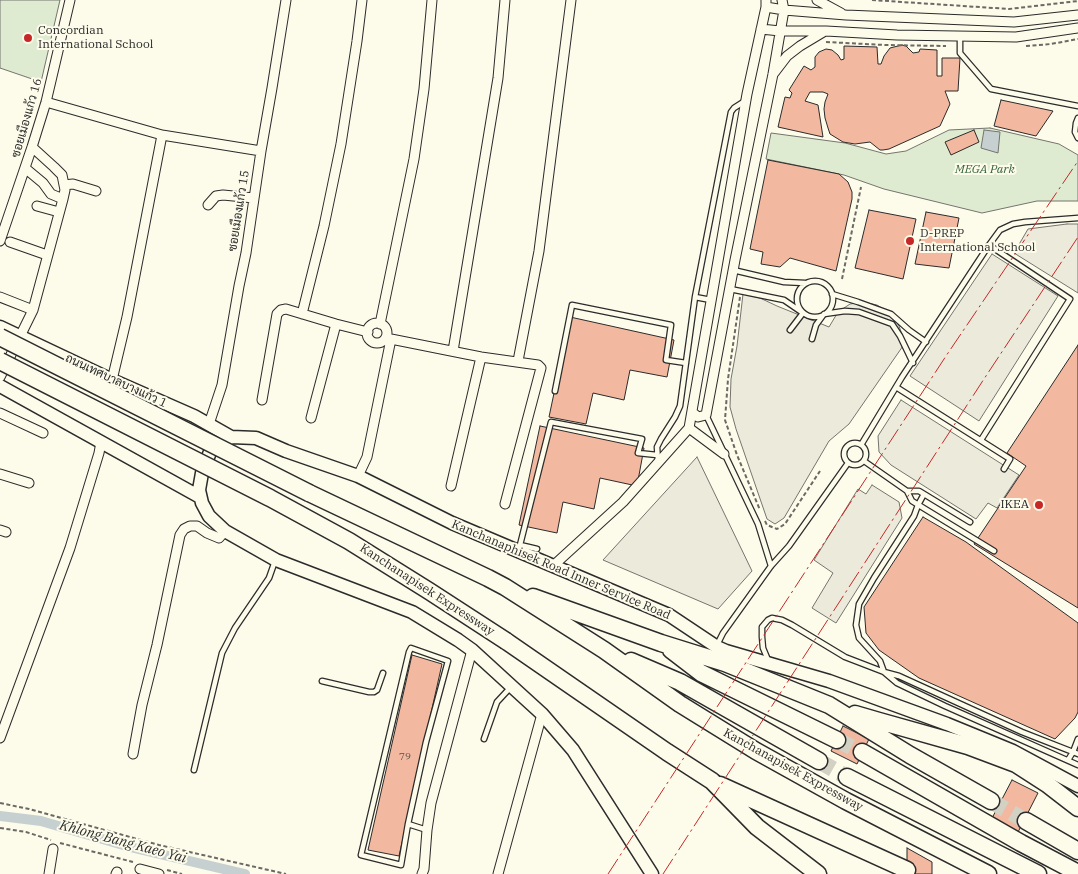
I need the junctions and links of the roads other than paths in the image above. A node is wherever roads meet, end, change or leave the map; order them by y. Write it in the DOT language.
graph roads {
  1 [pos="70,0"];
  2 [pos="286,0"];
  3 [pos="362,0"];
  4 [pos="432,0"];
  5 [pos="505,0"];
  6 [pos="571,0"];
  7 [pos="782,0"];
  8 [pos="817,0"];
  9 [pos="766,3"];
  10 [pos="784,10"];
  11 [pos="846,15"];
  12 [pos="1078,15"];
  13 [pos="761,28"];
  14 [pos="1078,28"];
  15 [pos="780,31"];
  16 [pos="826,31"];
  17 [pos="960,36"];
  18 [pos="773,74"];
  19 [pos="746,100"];
  20 [pos="46,102"];
  21 [pos="1078,106"];
  22 [pos="1078,118"];
  23 [pos="162,135"];
  24 [pos="1078,138"];
  25 [pos="32,147"];
  26 [pos="261,151"];
  27 [pos="25,168"];
  28 [pos="64,185"];
  29 [pos="96,191"];
  30 [pos="254,198"];
  31 [pos="62,199"];
  32 [pos="208,205"];
  33 [pos="37,206"];
  34 [pos="59,212"];
  35 [pos="1078,218"];
  36 [pos="0,241"];
  37 [pos="10,242"];
  38 [pos="989,245"];
  39 [pos="47,255"];
  40 [pos="734,270"];
  41 [pos="805,283"];
  42 [pos="730,288"];
  43 [pos="832,294"];
  44 [pos="0,297"];
  45 [pos="695,297"];
  46 [pos="711,300"];
  47 [pos="32,310"];
  48 [pos="803,313"];
  49 [pos="302,314"];
  50 [pos="824,314"];
  51 [pos="336,324"];
  52 [pos="380,324"];
  53 [pos="0,327"];
  54 [pos="790,330"];
  55 [pos="368,332"];
  56 [pos="20,336"];
  57 [pos="0,337"];
  58 [pos="389,339"];
  59 [pos="812,339"];
  60 [pos="926,342"];
  61 [pos="453,351"];
  62 [pos="481,357"];
  63 [pos="0,361"];
  64 [pos="518,361"];
  65 [pos="913,362"];
  66 [pos="686,363"];
  67 [pos="0,377"];
  68 [pos="112,380"];
  69 [pos="0,386"];
  70 [pos="896,387"];
  71 [pos="555,390"];
  72 [pos="262,400"];
  73 [pos="692,412"];
  74 [pos="0,413"];
  75 [pos="706,415"];
  76 [pos="311,418"];
  77 [pos="209,424"];
  78 [pos="689,428"];
  79 [pos="43,433"];
  80 [pos="231,437"];
  81 [pos="981,440"];
  82 [pos="101,442"];
  83 [pos="861,445"];
  84 [pos="724,454"];
  85 [pos="657,459"];
  86 [pos="864,461"];
  87 [pos="848,463"];
  88 [pos="1004,469"];
  89 [pos="0,474"];
  90 [pos="358,476"];
  91 [pos="28,483"];
  92 [pos="451,486"];
  93 [pos="907,491"];
  94 [pos="924,494"];
  95 [pos="200,497"];
  96 [pos="505,504"];
  97 [pos="918,505"];
  98 [pos="970,522"];
  99 [pos="225,530"];
  100 [pos="537,549"];
  101 [pos="994,551"];
  102 [pos="276,560"];
  103 [pos="554,566"];
  104 [pos="771,566"];
  105 [pos="505,587"];
  106 [pos="661,643"];
  107 [pos="717,646"];
  108 [pos="472,650"];
  109 [pos="604,650"];
  110 [pos="770,664"];
  111 [pos="884,672"];
  112 [pos="383,673"];
  113 [pos="322,681"];
  114 [pos="512,686"];
  115 [pos="829,705"];
  116 [pos="542,714"];
  117 [pos="0,738"];
  118 [pos="484,739"];
  119 [pos="1078,739"];
  120 [pos="837,740"];
  121 [pos="862,752"];
  122 [pos="1076,753"];
  123 [pos="133,754"];
  124 [pos="1068,760"];
  125 [pos="819,761"];
  126 [pos="1078,765"];
  127 [pos="194,770"];
  128 [pos="847,777"];
  129 [pos="712,781"];
  130 [pos="1078,786"];
  131 [pos="991,802"];
  132 [pos="1078,808"];
  133 [pos="1026,822"];
  134 [pos="408,824"];
  135 [pos="427,830"];
  136 [pos="53,849"];
  137 [pos="1078,851"];
  138 [pos="140,869"];
  139 [pos="907,870"];
  140 [pos="160,871"];
  141 [pos="1078,873"];
  142 [pos="50,874"];
  143 [pos="422,874"];
  144 [pos="498,874"];
  145 [pos="652,874"];
  146 [pos="818,874"];
  147 [pos="988,874"];
  148 [pos="1038,874"];
  1 -- 20 [label="street, ซอยเมืองแก้ว 16"];
  2 -- 26 [label="street, ซอยเมืองแก้ว 15"];
  3 -- 49 [label="street"];
  4 -- 52 [label="street"];
  5 -- 61 [label="street"];
  6 -- 64 [label="street"];
  7 -- 10 [label="street"];
  8 -- 11 [label="street"];
  9 -- 10 [label="street"];
  9 -- 13 [label="street"];
  10 -- 11 [label="street"];
  10 -- 15 [label="street"];
  11 -- 12 [label="street"];
  13 -- 15 [label="street"];
  13 -- 19 [label="street"];
  14 -- 17 [label="street"];
  15 -- 16 [label="street"];
  15 -- 18 [label="street"];
  16 -- 17 [label="street"];
  16 -- 18 [label="street"];
  17 -- 21 [label="lane"];
  18 -- 40 [label="street"];
  19 -- 45 [label="lane"];
  19 -- 46 [label="street"];
  20 -- 23 [label="street"];
  20 -- 25 [label="street, ซอยเมืองแก้ว 16"];
  22 -- 24 [label="lane"];
  23 -- 26 [label="street"];
  23 -- 68 [label="street"];
  25 -- 27 [label="street, ซอยเมืองแก้ว 16"];
  25 -- 28 [label="street"];
  26 -- 30 [label="street, ซอยเมืองแก้ว 15"];
  27 -- 31 [label="street"];
  27 -- 36 [label="street, ซอยเมืองแก้ว 16"];
  28 -- 29 [label="street"];
  28 -- 31 [label="street"];
  30 -- 32 [label="street"];
  30 -- 77 [label="street, ซอยเมืองแก้ว 15"];
  31 -- 34 [label="street"];
  33 -- 34 [label="street"];
  34 -- 39 [label="street"];
  35 -- 38 [label="lane"];
  37 -- 39 [label="street"];
  38 -- 60 [label="lane"];
  38 -- 81 [label="lane"];
  39 -- 47 [label="street"];
  40 -- 41 [label="lane"];
  40 -- 42 [label="street"];
  41 -- 43 [label="lane"];
  41 -- 48 [label="lane"];
  42 -- 48 [label="lane"];
  42 -- 75 [label="street"];
  43 -- 50 [label="lane"];
  43 -- 60 [label="lane"];
  44 -- 47 [label="street"];
  45 -- 46 [label="lane"];
  45 -- 66 [label="lane"];
  46 -- 73 [label="street"];
  47 -- 56 [label="street"];
  48 -- 50 [label="lane"];
  48 -- 54 [label="lane"];
  49 -- 51 [label="street"];
  49 -- 72 [label="street"];
  50 -- 59 [label="lane"];
  50 -- 65 [label="lane"];
  51 -- 55 [label="street"];
  51 -- 76 [label="street"];
  52 -- 55 [label="street"];
  52 -- 58 [label="street"];
  53 -- 56 [label="main road, ถนนเทศบาลบางแก้ว 1"];
  55 -- 58 [label="street"];
  56 -- 67 [label="street"];
  56 -- 68 [label="main road, ถนนเทศบาลบางแก้ว 1"];
  57 -- 105 [label="highway, Kanchanapisek Expressway, bridge"];
  58 -- 61 [label="street"];
  58 -- 90 [label="street"];
  60 -- 65 [label="lane"];
  61 -- 62 [label="street"];
  62 -- 64 [label="street"];
  62 -- 92 [label="street"];
  63 -- 129 [label="highway, Kanchanapisek Expressway, bridge"];
  64 -- 96 [label="street"];
  65 -- 70 [label="lane"];
  66 -- 71 [label="lane"];
  66 -- 85 [label="lane"];
  68 -- 77 [label="main road, ถนนเทศบาลบางแก้ว 1"];
  69 -- 82 [label="main road"];
  70 -- 81 [label="lane"];
  70 -- 83 [label="lane"];
  73 -- 75 [label="street"];
  73 -- 78 [label="street"];
  74 -- 79 [label="street"];
  75 -- 84 [label="lane"];
  77 -- 80 [label="main road, ถนนเทศบาลบางแก้ว 1"];
  78 -- 84 [label="street"];
  78 -- 85 [label="street"];
  80 -- 90 [label="main road, Kanchanaphisek Road Inner Service Road"];
  80 -- 95 [label="main road"];
  81 -- 88 [label="lane"];
  82 -- 95 [label="main road"];
  82 -- 117 [label="street"];
  83 -- 86 [label="lane"];
  83 -- 87 [label="lane"];
  84 -- 104 [label="lane"];
  85 -- 100 [label="lane"];
  85 -- 103 [label="street"];
  86 -- 87 [label="lane"];
  86 -- 93 [label="lane"];
  87 -- 104 [label="lane"];
  89 -- 91 [label="street"];
  90 -- 103 [label="main road, Kanchanaphisek Road Inner Service Road"];
  93 -- 94 [label="lane"];
  93 -- 97 [label="lane"];
  94 -- 97 [label="lane"];
  94 -- 98 [label="lane"];
  95 -- 99 [label="main road"];
  97 -- 101 [label="lane"];
  97 -- 111 [label="lane"];
  99 -- 102 [label="main road"];
  99 -- 123 [label="street"];
  102 -- 108 [label="main road"];
  102 -- 127 [label="lane"];
  103 -- 107 [label="main road, Kanchanaphisek Road Inner Service Road"];
  104 -- 107 [label="lane"];
  105 -- 106 [label="highway, Kanchanapisek Expressway"];
  105 -- 109 [label="highway, Kanchanapisek Expressway"];
  106 -- 115 [label="highway, Kanchanapisek Expressway"];
  106 -- 120 [label="highway, Kanchanapisek Expressway"];
  107 -- 110 [label="main road, Kanchanaphisek Road Inner Service Road"];
  108 -- 114 [label="main road"];
  108 -- 135 [label="street"];
  109 -- 125 [label="highway"];
  109 -- 147 [label="highway, Kanchanapisek Expressway"];
  110 -- 111 [label="lane"];
  110 -- 130 [label="main road, Kanchanaphisek Road Inner Service Road"];
  111 -- 122 [label="lane"];
  111 -- 124 [label="lane"];
  112 -- 113 [label="lane"];
  114 -- 116 [label="main road"];
  114 -- 118 [label="lane"];
  115 -- 131 [label="highway, Kanchanapisek Expressway"];
  115 -- 132 [label="highway"];
  116 -- 144 [label="street"];
  116 -- 145 [label="main road"];
  119 -- 122 [label="lane"];
  121 -- 141 [label="highway"];
  122 -- 124 [label="lane"];
  124 -- 126 [label="lane"];
  128 -- 148 [label="highway"];
  129 -- 139 [label="highway"];
  129 -- 146 [label="highway, Kanchanapisek Expressway"];
  133 -- 137 [label="highway"];
  134 -- 134 [label="lane"];
  134 -- 135 [label="lane"];
  135 -- 143 [label="street"];
  136 -- 142 [label="street"];
  138 -- 140 [label="street"];
}
